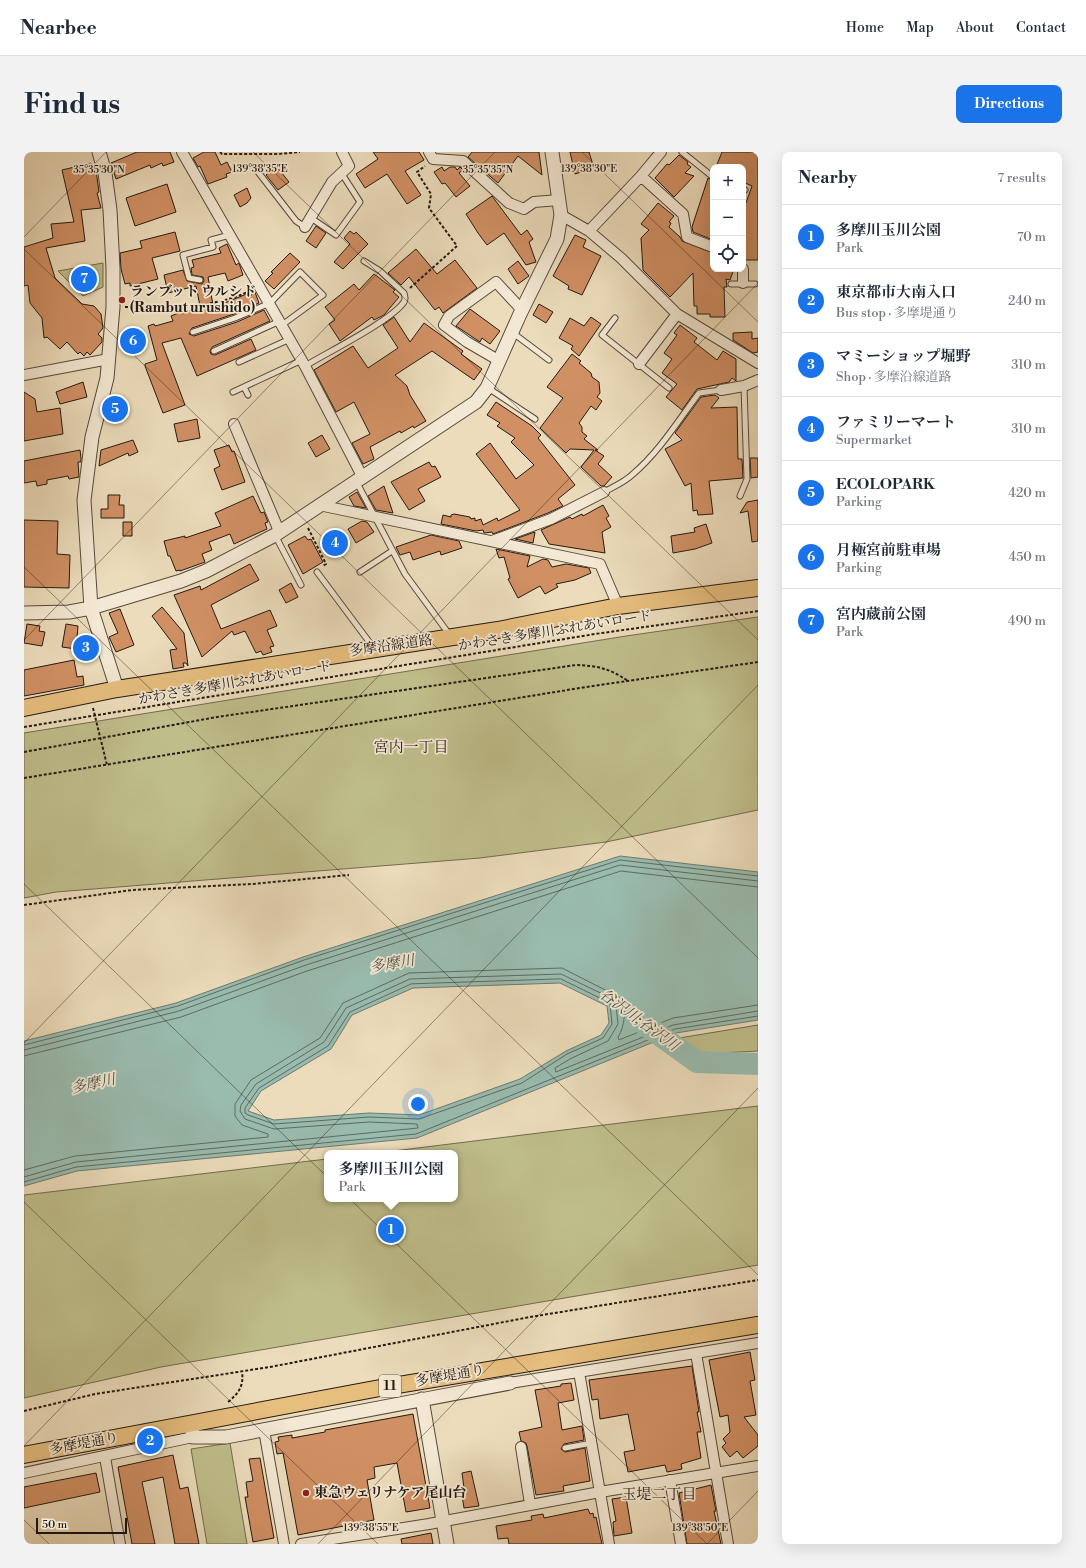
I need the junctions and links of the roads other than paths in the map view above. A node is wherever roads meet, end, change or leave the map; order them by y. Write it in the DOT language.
graph roads {
  1 [pos="99,152"];
  2 [pos="182,152"];
  3 [pos="342,152"];
  4 [pos="552,152"];
  5 [pos="661,152"];
  6 [pos="682,152"];
  7 [pos="431,156"];
  8 [pos="255,168"];
  9 [pos="342,174"];
  10 [pos="710,175"];
  11 [pos="641,176"];
  12 [pos="559,200"];
  13 [pos="561,215"];
  14 [pos="311,218"];
  15 [pos="305,227"];
  16 [pos="589,231"];
  17 [pos="230,235"];
  18 [pos="710,246"];
  19 [pos="364,261"];
  20 [pos="743,272"];
  21 [pos="200,280"];
  22 [pos="743,283"];
  23 [pos="731,284"];
  24 [pos="755,284"];
  25 [pos="270,303"];
  26 [pos="522,310"];
  27 [pos="677,314"];
  28 [pos="615,318"];
  29 [pos="281,323"];
  30 [pos="193,332"];
  31 [pos="512,332"];
  32 [pos="290,338"];
  33 [pos="214,351"];
  34 [pos="109,359"];
  35 [pos="498,360"];
  36 [pos="549,360"];
  37 [pos="239,362"];
  38 [pos="304,363"];
  39 [pos="758,363"];
  40 [pos="639,364"];
  41 [pos="24,375"];
  42 [pos="758,380"];
  43 [pos="744,386"];
  44 [pos="244,387"];
  45 [pos="487,388"];
  46 [pos="669,388"];
  47 [pos="720,390"];
  48 [pos="232,392"];
  49 [pos="248,395"];
  50 [pos="534,419"];
  51 [pos="234,424"];
  52 [pos="359,478"];
  53 [pos="604,492"];
  54 [pos="740,496"];
  55 [pos="319,505"];
  56 [pos="376,517"];
  57 [pos="277,533"];
  58 [pos="492,541"];
  59 [pos="392,551"];
  60 [pos="317,572"];
  61 [pos="360,572"];
  62 [pos="301,585"];
  63 [pos="758,588"];
  64 [pos="618,606"];
  65 [pos="91,608"];
  66 [pos="24,613"];
  67 [pos="451,637"];
  68 [pos="374,648"];
  69 [pos="117,689"];
  70 [pos="24,708"];
  71 [pos="758,1324"];
  72 [pos="758,1343"];
  73 [pos="696,1353"];
  74 [pos="579,1372"];
  75 [pos="510,1384"];
  76 [pos="422,1399"];
  77 [pos="192,1430"];
  78 [pos="264,1430"];
  79 [pos="592,1443"];
  80 [pos="521,1447"];
  81 [pos="565,1448"];
  82 [pos="24,1455"];
  83 [pos="105,1457"];
  84 [pos="758,1466"];
  85 [pos="24,1473"];
  86 [pos="716,1474"];
  87 [pos="670,1480"];
  88 [pos="600,1492"];
  89 [pos="530,1504"];
  90 [pos="443,1521"];
  91 [pos="120,1544"];
  92 [pos="284,1544"];
  93 [pos="301,1544"];
  94 [pos="447,1544"];
  95 [pos="609,1544"];
  96 [pos="681,1544"];
  97 [pos="728,1544"];
  1 -- 34 [label="street"];
  2 -- 17 [label="street"];
  3 -- 9 [label="street"];
  4 -- 12 [label="street"];
  5 -- 11 [label="street"];
  6 -- 10 [label="lane"];
  7 -- 12 [label="street"];
  8 -- 15 [label="lane"];
  9 -- 14 [label="street"];
  9 -- 14 [label="lane"];
  11 -- 16 [label="street"];
  11 -- 18 [label="street"];
  12 -- 13 [label="street"];
  13 -- 16 [label="street"];
  13 -- 26 [label="street"];
  14 -- 15 [label="street"];
  16 -- 27 [label="street"];
  17 -- 21 [label="lane"];
  17 -- 25 [label="street"];
  19 -- 38 [label="lane"];
  20 -- 22 [label="street"];
  22 -- 23 [label="lane"];
  22 -- 24 [label="lane"];
  25 -- 29 [label="street"];
  25 -- 29 [label="lane"];
  25 -- 30 [label="lane"];
  26 -- 31 [label="street"];
  26 -- 35 [label="street"];
  27 -- 39 [label="street"];
  27 -- 40 [label="street"];
  28 -- 40 [label="lane"];
  29 -- 32 [label="street"];
  29 -- 33 [label="lane"];
  31 -- 35 [label="street"];
  31 -- 36 [label="lane"];
  32 -- 37 [label="lane"];
  32 -- 38 [label="street"];
  34 -- 41 [label="street"];
  34 -- 65 [label="street"];
  35 -- 45 [label="street"];
  38 -- 44 [label="lane"];
  38 -- 52 [label="street"];
  40 -- 46 [label="lane"];
  42 -- 43 [label="street"];
  43 -- 47 [label="street"];
  43 -- 54 [label="lane"];
  44 -- 48 [label="lane"];
  44 -- 49 [label="lane"];
  45 -- 50 [label="lane"];
  45 -- 52 [label="street"];
  47 -- 53 [label="lane"];
  51 -- 57 [label="street"];
  52 -- 55 [label="street"];
  52 -- 56 [label="lane"];
  53 -- 58 [label="street"];
  55 -- 56 [label="street"];
  55 -- 57 [label="street"];
  56 -- 58 [label="street"];
  56 -- 59 [label="lane"];
  57 -- 62 [label="lane"];
  57 -- 65 [label="street"];
  58 -- 64 [label="street"];
  59 -- 61 [label="lane"];
  59 -- 67 [label="lane"];
  60 -- 68 [label="lane"];
  63 -- 64 [label="main road, 多摩沿線道路"];
  64 -- 67 [label="main road, 多摩沿線道路"];
  65 -- 66 [label="street"];
  65 -- 69 [label="street"];
  67 -- 68 [label="main road, 多摩沿線道路"];
  68 -- 69 [label="main road, 多摩沿線道路"];
  69 -- 70 [label="main road, 多摩沿線道路"];
  71 -- 77 [label="main road, 多摩堤通り / 11"];
  72 -- 73 [label="street"];
  73 -- 74 [label="street"];
  73 -- 86 [label="street"];
  74 -- 75 [label="street"];
  74 -- 79 [label="street"];
  75 -- 76 [label="street"];
  76 -- 78 [label="street"];
  76 -- 90 [label="street"];
  77 -- 78 [label="street"];
  77 -- 82 [label="main road, 多摩堤通り / 11"];
  77 -- 83 [label="street"];
  78 -- 92 [label="street"];
  79 -- 81 [label="lane"];
  79 -- 88 [label="street"];
  80 -- 89 [label="street"];
  83 -- 85 [label="street"];
  83 -- 91 [label="street"];
  84 -- 86 [label="street"];
  86 -- 87 [label="street"];
  86 -- 97 [label="street"];
  87 -- 88 [label="street"];
  87 -- 96 [label="street"];
  88 -- 89 [label="street"];
  88 -- 95 [label="street"];
  89 -- 90 [label="street"];
  90 -- 93 [label="street"];
  90 -- 94 [label="street"];
}
